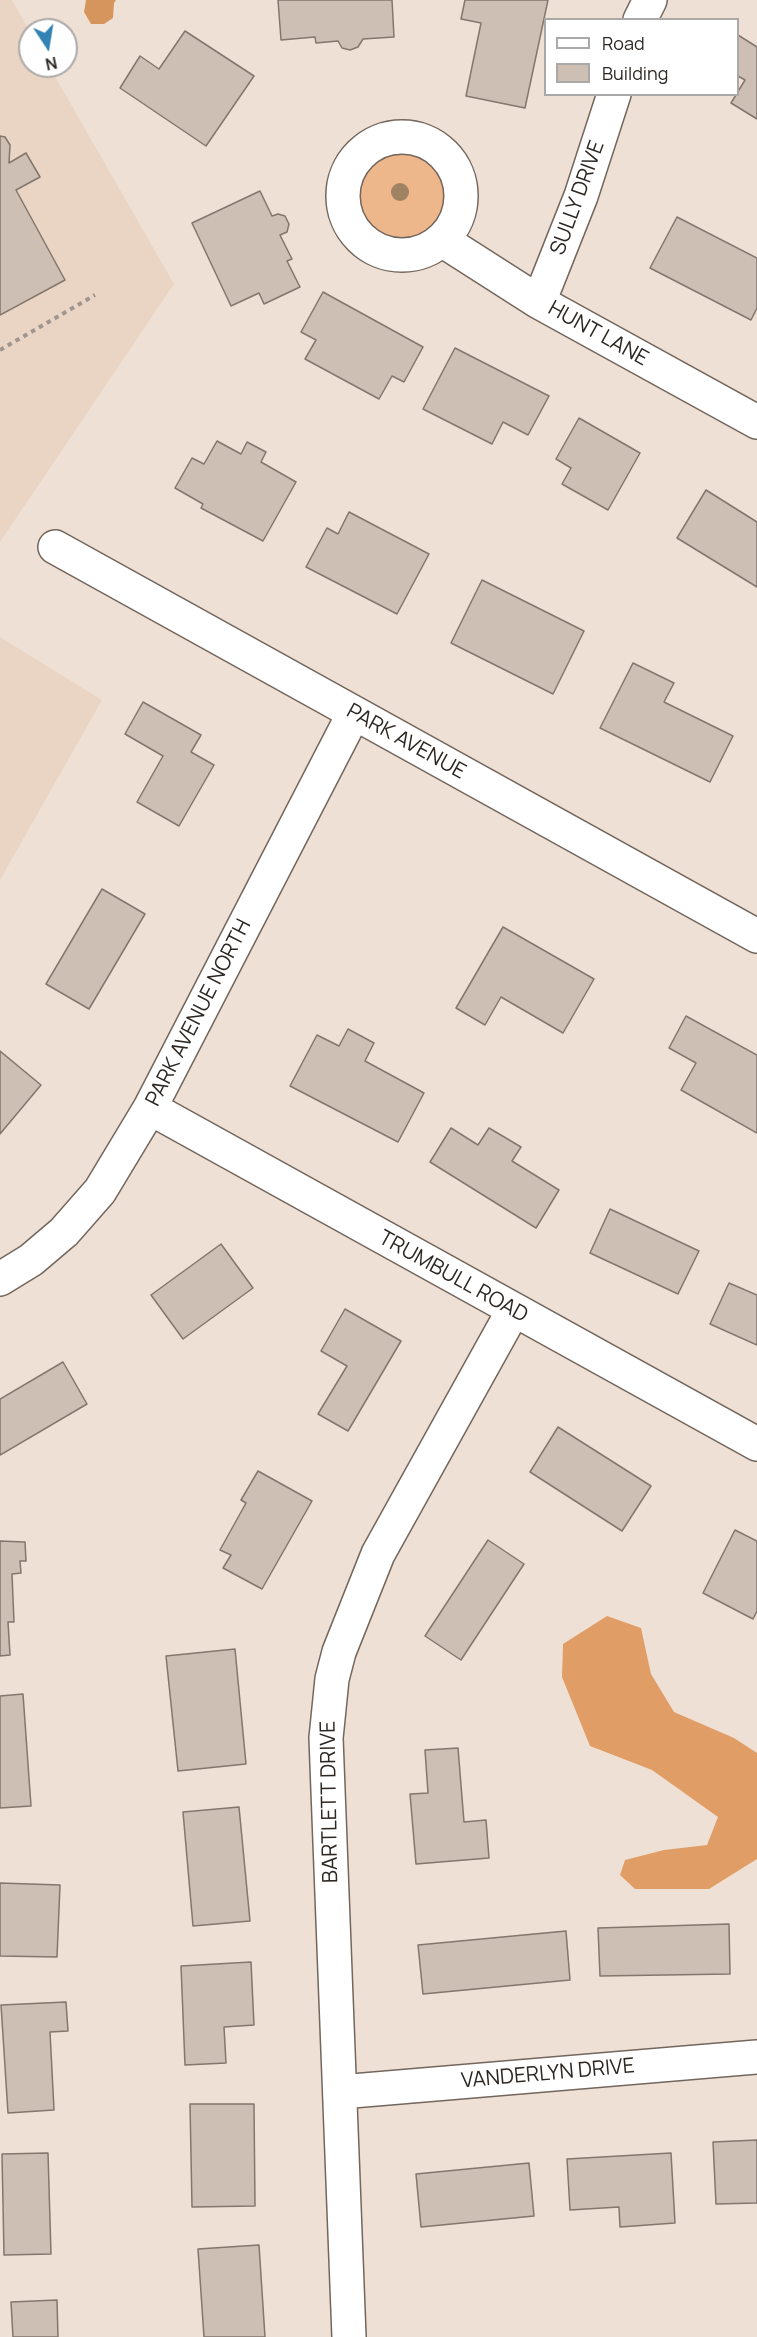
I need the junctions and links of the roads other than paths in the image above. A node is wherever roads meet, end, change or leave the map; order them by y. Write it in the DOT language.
graph roads {
  1 [pos="650,0"];
  2 [pos="641,18"];
  3 [pos="613,96"];
  4 [pos="442,240"];
  5 [pos="539,302"];
  6 [pos="757,422"];
  7 [pos="55,547"];
  8 [pos="354,713"];
  9 [pos="757,936"];
  10 [pos="150,1108"];
  11 [pos="0,1279"];
  12 [pos="513,1311"];
  13 [pos="757,1444"];
  14 [pos="757,2057"];
  15 [pos="340,2092"];
  16 [pos="349,2337"];
  1 -- 2 [label="street"];
  3 -- 5 [label="street, SULLY DRIVE"];
  4 -- 5 [label="street, HUNT LANE"];
  5 -- 6 [label="street, HUNT LANE"];
  7 -- 8 [label="street, PARK AVENUE"];
  8 -- 9 [label="street, PARK AVENUE"];
  8 -- 10 [label="street, PARK AVENUE NORTH"];
  10 -- 11 [label="street, PARK AVENUE NORTH"];
  10 -- 12 [label="street, TRUMBULL ROAD"];
  12 -- 13 [label="street, TRUMBULL ROAD"];
  12 -- 15 [label="street, BARTLETT DRIVE"];
  14 -- 15 [label="street, VANDERLYN DRIVE"];
  15 -- 16 [label="street, BARTLETT DRIVE"];
}
